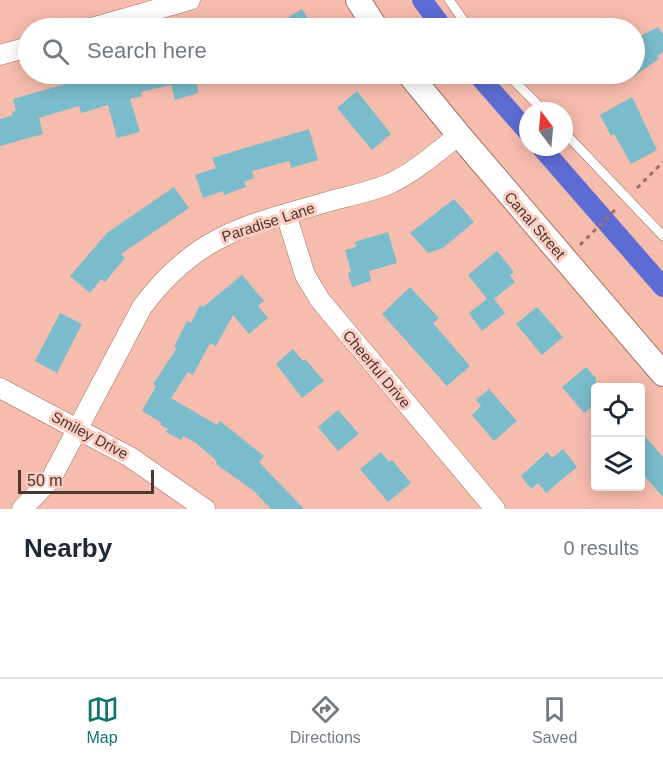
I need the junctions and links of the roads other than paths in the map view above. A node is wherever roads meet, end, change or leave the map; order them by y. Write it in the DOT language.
graph roads {
  1 [pos="190,0"];
  2 [pos="358,0"];
  3 [pos="449,0"];
  4 [pos="126,18"];
  5 [pos="370,18"];
  6 [pos="462,18"];
  7 [pos="18,50"];
  8 [pos="0,55"];
  9 [pos="418,84"];
  10 [pos="517,84"];
  11 [pos="535,102"];
  12 [pos="459,135"];
  13 [pos="573,141"];
  14 [pos="286,214"];
  15 [pos="663,236"];
  16 [pos="663,374"];
  17 [pos="0,388"];
  18 [pos="78,429"];
  19 [pos="22,509"];
  20 [pos="205,509"];
  21 [pos="495,509"];
  1 -- 4 [label="street"];
  2 -- 5 [label="street"];
  3 -- 6 [label="lane"];
  7 -- 8 [label="street"];
  9 -- 12 [label="street, Canal Street"];
  10 -- 11 [label="lane"];
  12 -- 14 [label="street, Paradise Lane"];
  12 -- 16 [label="street, Canal Street"];
  13 -- 15 [label="lane"];
  14 -- 18 [label="street, Paradise Lane"];
  14 -- 21 [label="street, Cheerful Drive"];
  17 -- 18 [label="street, Smiley Drive"];
  18 -- 19 [label="street, Paradise Lane"];
  18 -- 20 [label="street, Smiley Drive"];
}
